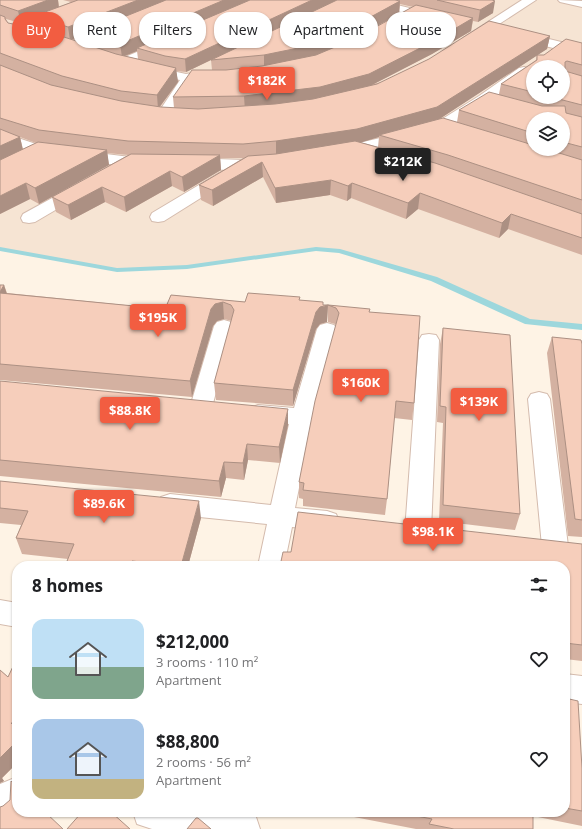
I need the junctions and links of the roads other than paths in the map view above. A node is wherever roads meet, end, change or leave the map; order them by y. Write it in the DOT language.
graph roads {
  1 [pos="99,0"];
  2 [pos="362,0"];
  3 [pos="530,0"];
  4 [pos="564,0"];
  5 [pos="582,4"];
  6 [pos="61,5"];
  7 [pos="75,9"];
  8 [pos="413,12"];
  9 [pos="65,13"];
  10 [pos="7,24"];
  11 [pos="471,24"];
  12 [pos="12,26"];
  13 [pos="485,28"];
  14 [pos="12,32"];
  15 [pos="0,37"];
  16 [pos="73,41"];
  17 [pos="460,44"];
  18 [pos="562,46"];
  19 [pos="73,47"];
  20 [pos="76,48"];
  21 [pos="156,48"];
  22 [pos="85,51"];
  23 [pos="582,51"];
  24 [pos="550,54"];
  25 [pos="108,58"];
  26 [pos="122,63"];
  27 [pos="209,68"];
  28 [pos="526,72"];
  29 [pos="231,76"];
  30 [pos="188,78"];
  31 [pos="484,99"];
  32 [pos="498,103"];
  33 [pos="177,116"];
  34 [pos="441,126"];
  35 [pos="456,131"];
  36 [pos="0,136"];
  37 [pos="356,149"];
  38 [pos="39,150"];
  39 [pos="325,154"];
  40 [pos="386,158"];
  41 [pos="20,160"];
  42 [pos="130,162"];
  43 [pos="276,162"];
  44 [pos="244,165"];
  45 [pos="158,217"];
  46 [pos="29,218"];
  47 [pos="224,326"];
  48 [pos="327,329"];
  49 [pos="429,340"];
  50 [pos="539,399"];
  51 [pos="178,405"];
  52 [pos="201,407"];
  53 [pos="302,417"];
  54 [pos="149,502"];
  55 [pos="282,516"];
  56 [pos="350,523"];
  57 [pos="418,531"];
  58 [pos="554,546"];
  59 [pos="272,561"];
  60 [pos="0,612"];
  61 [pos="12,614"];
  62 [pos="570,689"];
  63 [pos="582,690"];
  64 [pos="12,795"];
  65 [pos="0,806"];
  66 [pos="176,817"];
  67 [pos="197,821"];
  68 [pos="244,829"];
  1 -- 7 [label="street"];
  2 -- 8 [label="street"];
  3 -- 13 [label="street"];
  4 -- 5 [label="street"];
  6 -- 7 [label="street"];
  7 -- 9 [label="street"];
  10 -- 12 [label="street"];
  11 -- 13 [label="street"];
  13 -- 17 [label="street"];
  13 -- 18 [label="street"];
  14 -- 15 [label="street"];
  16 -- 19 [label="street"];
  18 -- 23 [label="street"];
  18 -- 24 [label="street"];
  20 -- 22 [label="street"];
  21 -- 26 [label="street"];
  25 -- 26 [label="street"];
  26 -- 30 [label="street"];
  27 -- 30 [label="street"];
  28 -- 31 [label="street"];
  29 -- 30 [label="street"];
  30 -- 33 [label="street"];
  31 -- 32 [label="street"];
  31 -- 34 [label="street"];
  34 -- 35 [label="street"];
  34 -- 37 [label="street"];
  36 -- 38 [label="street"];
  37 -- 39 [label="street"];
  37 -- 40 [label="street"];
  38 -- 41 [label="street"];
  38 -- 42 [label="street"];
  42 -- 44 [label="street"];
  42 -- 46 [label="street"];
  43 -- 44 [label="street"];
  44 -- 45 [label="street"];
  47 -- 52 [label="street"];
  48 -- 53 [label="street"];
  49 -- 57 [label="street"];
  50 -- 58 [label="street"];
  51 -- 52 [label="street"];
  52 -- 53 [label="street"];
  53 -- 55 [label="street"];
  54 -- 55 [label="street"];
  55 -- 56 [label="street"];
  55 -- 59 [label="street"];
  60 -- 61 [label="street"];
  62 -- 63 [label="street"];
  64 -- 65 [label="street"];
  66 -- 67 [label="street"];
  67 -- 68 [label="street"];
}
